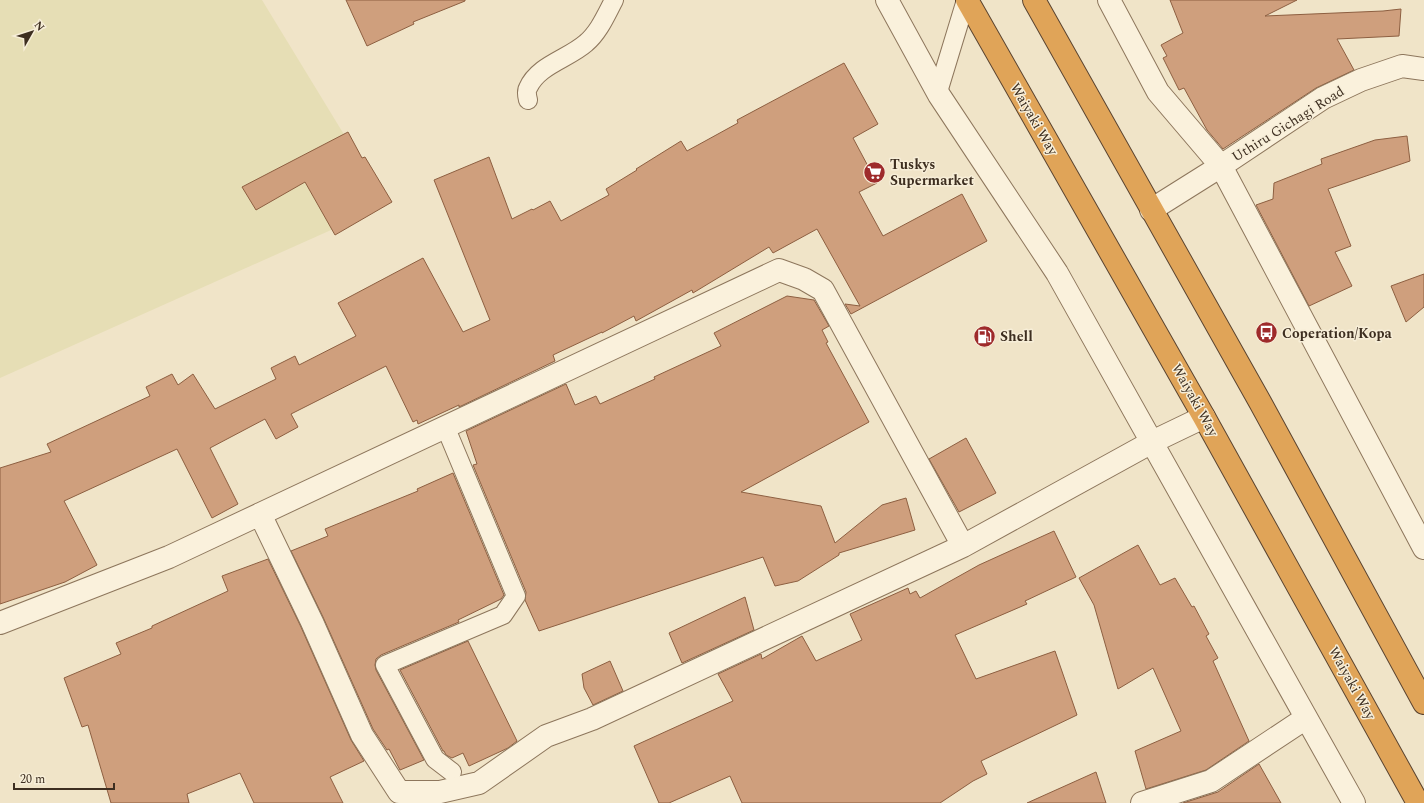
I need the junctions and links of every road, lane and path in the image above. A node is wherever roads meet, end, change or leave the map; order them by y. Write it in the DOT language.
graph roads {
  1 [pos="614,0"];
  2 [pos="887,0"];
  3 [pos="966,0"];
  4 [pos="1034,0"];
  5 [pos="1109,0"];
  6 [pos="1424,69"];
  7 [pos="938,92"];
  8 [pos="528,100"];
  9 [pos="1221,166"];
  10 [pos="1151,210"];
  11 [pos="1204,417"];
  12 [pos="445,426"];
  13 [pos="1152,442"];
  14 [pos="260,514"];
  15 [pos="963,546"];
  16 [pos="1424,548"];
  17 [pos="0,623"];
  18 [pos="1424,703"];
  19 [pos="1306,718"];
  20 [pos="452,772"];
  21 [pos="1142,803"];
  22 [pos="1354,803"];
  23 [pos="1418,803"];
  1 -- 8 [label="lane"];
  2 -- 7 [label="street"];
  3 -- 7 [label="lane"];
  3 -- 11 [label="highway, Waiyaki Way"];
  4 -- 10 [label="highway"];
  5 -- 9 [label="street"];
  6 -- 9 [label="street, Uthiru Gichagi Road"];
  7 -- 13 [label="street"];
  9 -- 10 [label="street, Uthiru Gichagi Road"];
  9 -- 16 [label="street"];
  10 -- 18 [label="highway"];
  11 -- 13 [label="street"];
  11 -- 23 [label="highway, Waiyaki Way"];
  12 -- 14 [label="street"];
  12 -- 15 [label="street"];
  12 -- 20 [label="lane"];
  13 -- 15 [label="street"];
  13 -- 19 [label="street"];
  14 -- 15 [label="street"];
  14 -- 17 [label="street"];
  19 -- 21 [label="street"];
  19 -- 22 [label="street"];
}
